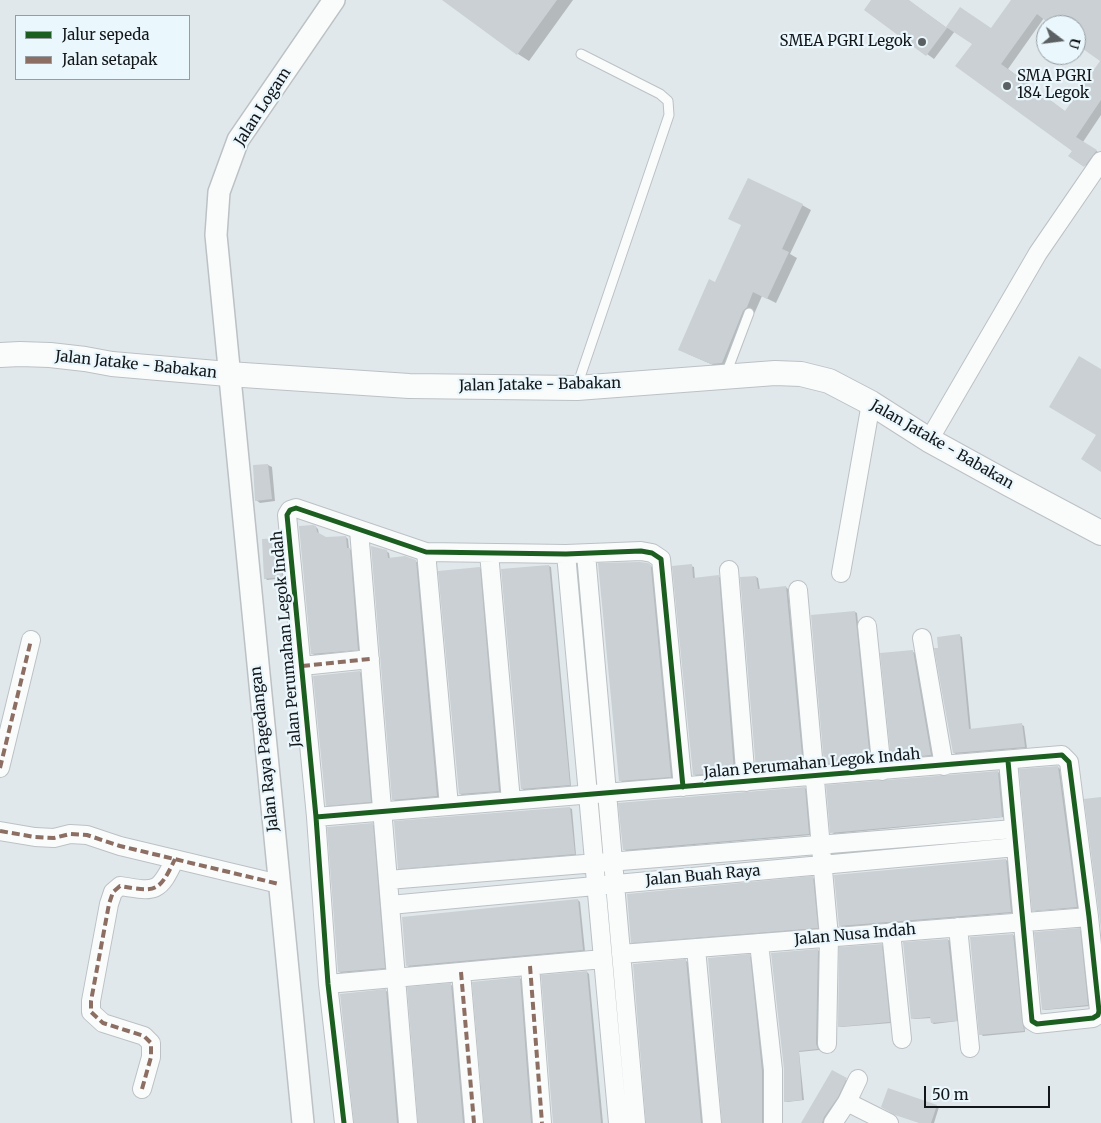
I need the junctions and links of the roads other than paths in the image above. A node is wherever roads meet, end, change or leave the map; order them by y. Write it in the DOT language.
graph roads {
  1 [pos="334,0"];
  2 [pos="581,54"];
  3 [pos="1101,161"];
  4 [pos="749,312"];
  5 [pos="0,355"];
  6 [pos="228,374"];
  7 [pos="725,377"];
  8 [pos="577,388"];
  9 [pos="871,404"];
  10 [pos="929,440"];
  11 [pos="359,530"];
  12 [pos="1101,533"];
  13 [pos="426,552"];
  14 [pos="489,553"];
  15 [pos="566,554"];
  16 [pos="586,554"];
  17 [pos="729,570"];
  18 [pos="841,572"];
  19 [pos="798,590"];
  20 [pos="867,626"];
  21 [pos="922,638"];
  22 [pos="31,640"];
  23 [pos="370,659"];
  24 [pos="302,666"];
  25 [pos="1008,761"];
  26 [pos="944,766"];
  27 [pos="0,768"];
  28 [pos="882,771"];
  29 [pos="815,776"];
  30 [pos="746,782"];
  31 [pos="683,787"];
  32 [pos="607,793"];
  33 [pos="588,795"];
  34 [pos="511,801"];
  35 [pos="449,806"];
  36 [pos="382,811"];
  37 [pos="316,817"];
  38 [pos="1014,830"];
  39 [pos="0,831"];
  40 [pos="821,845"];
  41 [pos="1016,847"];
  42 [pos="175,859"];
  43 [pos="613,862"];
  44 [pos="594,864"];
  45 [pos="822,865"];
  46 [pos="388,880"];
  47 [pos="279,884"];
  48 [pos="615,884"];
  49 [pos="596,886"];
  50 [pos="390,905"];
  51 [pos="1089,917"];
  52 [pos="1023,922"];
  53 [pos="958,927"];
  54 [pos="891,932"];
  55 [pos="829,937"];
  56 [pos="759,943"];
  57 [pos="696,948"];
  58 [pos="621,954"];
  59 [pos="603,959"];
  60 [pos="530,966"];
  61 [pos="1097,966"];
  62 [pos="461,972"];
  63 [pos="396,978"];
  64 [pos="328,984"];
  65 [pos="902,1039"];
  66 [pos="827,1044"];
  67 [pos="970,1048"];
  68 [pos="858,1079"];
  69 [pos="142,1089"];
  70 [pos="847,1102"];
  71 [pos="303,1123"];
  72 [pos="344,1123"];
  73 [pos="408,1123"];
  74 [pos="474,1123"];
  75 [pos="542,1123"];
  76 [pos="618,1123"];
  77 [pos="636,1123"];
  78 [pos="712,1123"];
  79 [pos="774,1123"];
  80 [pos="833,1123"];
  81 [pos="889,1123"];
  1 -- 6 [label="street, Jalan Logam"];
  2 -- 8 [label="lane"];
  3 -- 10 [label="street"];
  4 -- 7 [label="lane"];
  5 -- 6 [label="main road, Jalan Jatake - Babakan"];
  6 -- 8 [label="main road, Jalan Jatake - Babakan"];
  6 -- 47 [label="street, Jalan Raya Pagedangan"];
  7 -- 8 [label="main road, Jalan Jatake - Babakan"];
  7 -- 9 [label="main road, Jalan Jatake - Babakan"];
  9 -- 10 [label="main road, Jalan Jatake - Babakan"];
  9 -- 18 [label="street"];
  10 -- 12 [label="main road, Jalan Jatake - Babakan"];
  11 -- 13 [label="street, Jalan Perumahan Legok Indah"];
  11 -- 23 [label="street"];
  11 -- 24 [label="street, Jalan Perumahan Legok Indah"];
  13 -- 14 [label="street, Jalan Perumahan Legok Indah"];
  13 -- 35 [label="street"];
  14 -- 15 [label="street, Jalan Perumahan Legok Indah"];
  14 -- 34 [label="street"];
  15 -- 16 [label="street, Jalan Perumahan Legok Indah"];
  15 -- 33 [label="street"];
  16 -- 31 [label="street, Jalan Perumahan Legok Indah"];
  16 -- 32 [label="street"];
  17 -- 30 [label="street"];
  19 -- 29 [label="street"];
  20 -- 28 [label="street"];
  21 -- 26 [label="street"];
  22 -- 27 [label="street"];
  23 -- 24 [label="street"];
  23 -- 36 [label="street"];
  24 -- 37 [label="street, Jalan Perumahan Legok Indah"];
  25 -- 26 [label="street, Jalan Perumahan Legok Indah"];
  25 -- 38 [label="street"];
  25 -- 51 [label="street, Jalan Perumahan Legok Indah"];
  26 -- 28 [label="street, Jalan Perumahan Legok Indah"];
  28 -- 29 [label="street, Jalan Perumahan Legok Indah"];
  29 -- 30 [label="street, Jalan Perumahan Legok Indah"];
  29 -- 40 [label="street"];
  30 -- 31 [label="street, Jalan Perumahan Legok Indah"];
  31 -- 32 [label="street, Jalan Perumahan Legok Indah"];
  32 -- 33 [label="street, Jalan Perumahan Legok Indah"];
  32 -- 43 [label="street"];
  33 -- 34 [label="street, Jalan Perumahan Legok Indah"];
  33 -- 44 [label="street"];
  34 -- 35 [label="street, Jalan Perumahan Legok Indah"];
  35 -- 36 [label="street, Jalan Perumahan Legok Indah"];
  36 -- 37 [label="street, Jalan Perumahan Legok Indah"];
  36 -- 46 [label="street"];
  37 -- 64 [label="street, Jalan Perumahan Legok Indah"];
  38 -- 40 [label="street, Jalan Buah Raya"];
  38 -- 41 [label="street"];
  39 -- 42 [label="street"];
  40 -- 43 [label="street, Jalan Buah Raya"];
  40 -- 45 [label="street"];
  41 -- 45 [label="street, Jalan Buah Raya"];
  41 -- 52 [label="street"];
  42 -- 47 [label="street"];
  42 -- 69 [label="street"];
  43 -- 44 [label="street, Jalan Buah Raya"];
  43 -- 48 [label="street"];
  44 -- 46 [label="street, Jalan Buah Raya"];
  44 -- 49 [label="street"];
  45 -- 48 [label="street, Jalan Buah Raya"];
  45 -- 55 [label="street"];
  46 -- 50 [label="street"];
  47 -- 71 [label="street, Jalan Raya Pagedangan"];
  48 -- 49 [label="street, Jalan Buah Raya"];
  48 -- 58 [label="street"];
  49 -- 50 [label="street, Jalan Buah Raya"];
  49 -- 59 [label="street"];
  50 -- 63 [label="street"];
  51 -- 52 [label="street, Jalan Nusa Indah"];
  51 -- 61 [label="street"];
  52 -- 53 [label="street, Jalan Nusa Indah"];
  52 -- 61 [label="street"];
  53 -- 54 [label="street, Jalan Nusa Indah"];
  53 -- 67 [label="street"];
  54 -- 55 [label="street, Jalan Nusa Indah"];
  54 -- 65 [label="street"];
  55 -- 56 [label="street, Jalan Nusa Indah"];
  55 -- 66 [label="street"];
  56 -- 57 [label="street, Jalan Nusa Indah"];
  56 -- 79 [label="street"];
  57 -- 58 [label="street, Jalan Nusa Indah"];
  57 -- 78 [label="street"];
  58 -- 77 [label="street"];
  59 -- 60 [label="street"];
  59 -- 76 [label="street"];
  60 -- 62 [label="street"];
  60 -- 75 [label="street"];
  62 -- 63 [label="street"];
  62 -- 74 [label="street"];
  63 -- 64 [label="street"];
  63 -- 73 [label="street"];
  64 -- 72 [label="street, Jalan Perumahan Legok Indah"];
  68 -- 70 [label="street"];
  70 -- 80 [label="street"];
  70 -- 81 [label="street"];
}
